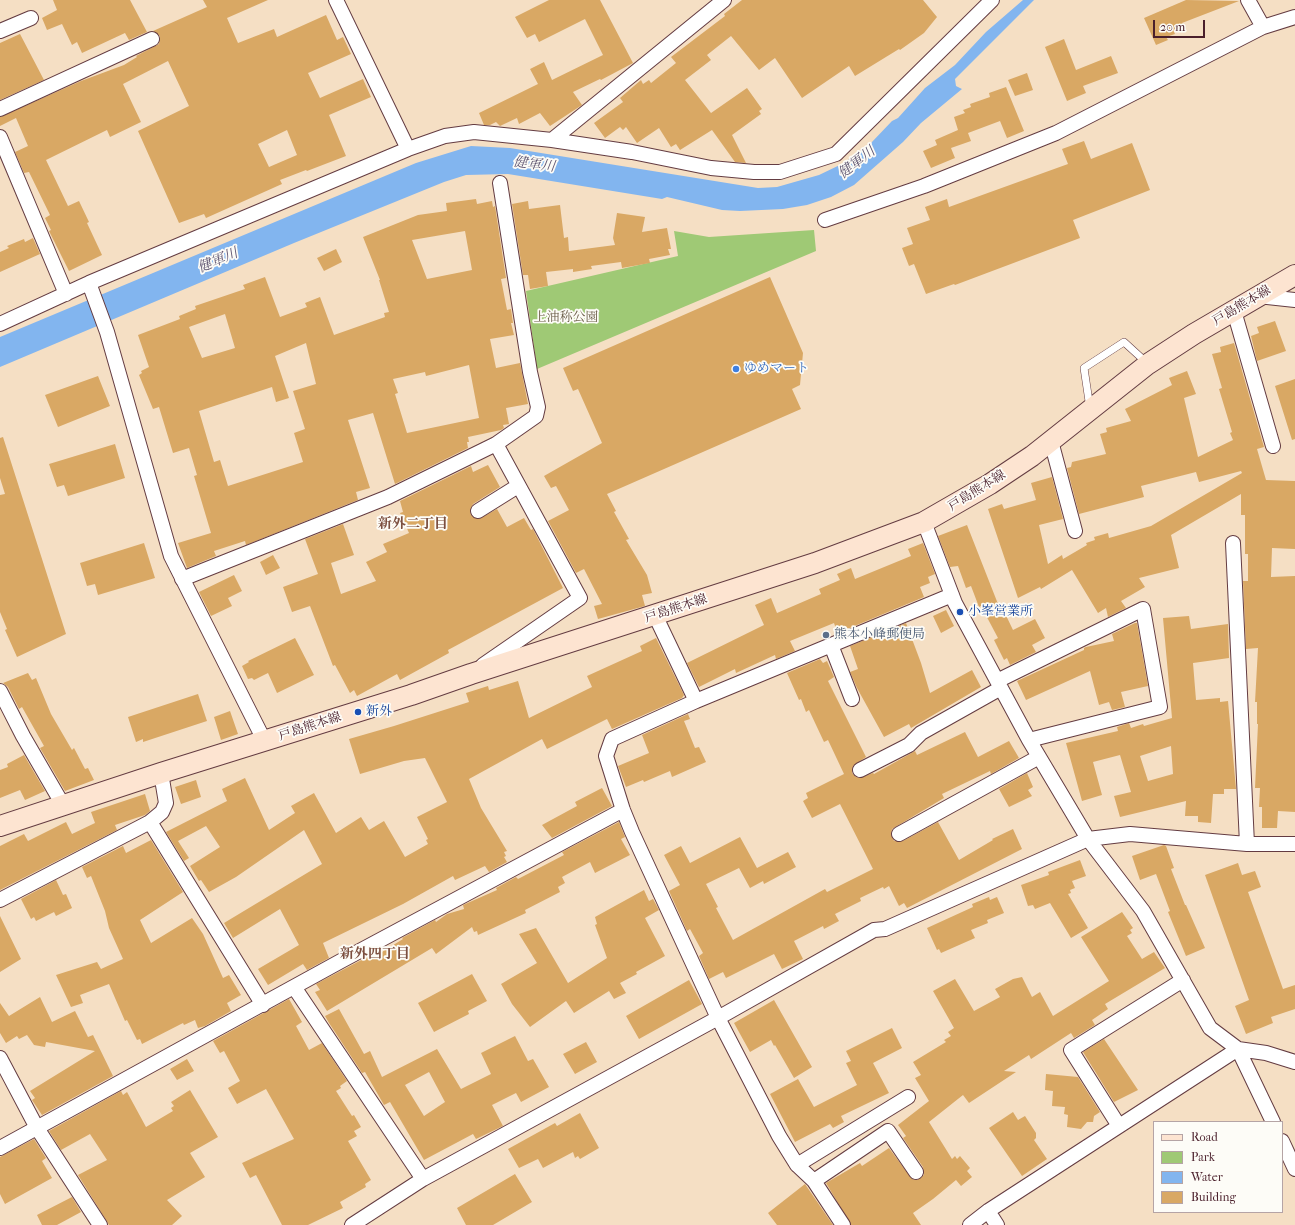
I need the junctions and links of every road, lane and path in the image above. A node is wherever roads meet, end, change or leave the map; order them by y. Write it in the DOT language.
graph roads {
  1 [pos="336,0"];
  2 [pos="724,0"];
  3 [pos="992,0"];
  4 [pos="1248,0"];
  5 [pos="1295,17"];
  6 [pos="31,18"];
  7 [pos="1263,27"];
  8 [pos="0,31"];
  9 [pos="152,39"];
  10 [pos="0,109"];
  11 [pos="0,137"];
  12 [pos="552,140"];
  13 [pos="408,149"];
  14 [pos="500,183"];
  15 [pos="825,220"];
  16 [pos="1295,274"];
  17 [pos="91,287"];
  18 [pos="66,294"];
  19 [pos="1258,296"];
  20 [pos="1295,300"];
  21 [pos="1234,311"];
  22 [pos="0,324"];
  23 [pos="1148,364"];
  24 [pos="1090,410"];
  25 [pos="1051,441"];
  26 [pos="496,444"];
  27 [pos="1273,446"];
  28 [pos="518,486"];
  29 [pos="478,511"];
  30 [pos="924,522"];
  31 [pos="1075,531"];
  32 [pos="1233,542"];
  33 [pos="182,579"];
  34 [pos="952,596"];
  35 [pos="655,615"];
  36 [pos="831,645"];
  37 [pos="471,674"];
  38 [pos="999,684"];
  39 [pos="0,691"];
  40 [pos="852,699"];
  41 [pos="696,700"];
  42 [pos="1029,740"];
  43 [pos="265,742"];
  44 [pos="1039,757"];
  45 [pos="860,770"];
  46 [pos="161,773"];
  47 [pos="63,805"];
  48 [pos="623,810"];
  49 [pos="150,822"];
  50 [pos="0,826"];
  51 [pos="899,834"];
  52 [pos="1088,840"];
  53 [pos="1247,844"];
  54 [pos="1295,844"];
  55 [pos="0,900"];
  56 [pos="1183,980"];
  57 [pos="294,987"];
  58 [pos="263,1005"];
  59 [pos="718,1018"];
  60 [pos="1238,1049"];
  61 [pos="0,1058"];
  62 [pos="1295,1062"];
  63 [pos="908,1097"];
  64 [pos="1273,1121"];
  65 [pos="1119,1126"];
  66 [pos="37,1128"];
  67 [pos="1283,1144"];
  68 [pos="0,1148"];
  69 [pos="797,1165"];
  70 [pos="1295,1169"];
  71 [pos="916,1172"];
  72 [pos="423,1179"];
  73 [pos="814,1181"];
  74 [pos="988,1211"];
  75 [pos="100,1225"];
  76 [pos="352,1225"];
  77 [pos="843,1225"];
  78 [pos="970,1225"];
  79 [pos="997,1225"];
  1 -- 13 [label="street"];
  2 -- 12 [label="street"];
  3 -- 12 [label="street"];
  4 -- 7 [label="street"];
  5 -- 7 [label="street"];
  6 -- 8 [label="street"];
  7 -- 15 [label="street"];
  9 -- 10 [label="street"];
  11 -- 18 [label="street"];
  12 -- 13 [label="street"];
  13 -- 17 [label="street"];
  14 -- 26 [label="street"];
  16 -- 19 [label="main road, 戸島熊本線"];
  17 -- 18 [label="street"];
  17 -- 33 [label="street"];
  18 -- 22 [label="street"];
  19 -- 20 [label="street"];
  19 -- 21 [label="main road, 戸島熊本線"];
  21 -- 23 [label="main road, 戸島熊本線"];
  21 -- 27 [label="street"];
  23 -- 24 [label="main road, 戸島熊本線"];
  23 -- 24 [label="lane"];
  24 -- 25 [label="main road, 戸島熊本線"];
  25 -- 30 [label="main road, 戸島熊本線"];
  25 -- 31 [label="street"];
  26 -- 28 [label="street"];
  26 -- 33 [label="street"];
  28 -- 29 [label="street"];
  28 -- 37 [label="street"];
  30 -- 34 [label="street"];
  30 -- 35 [label="main road, 戸島熊本線"];
  32 -- 53 [label="street"];
  33 -- 43 [label="street"];
  34 -- 36 [label="street"];
  34 -- 38 [label="street"];
  35 -- 37 [label="main road, 戸島熊本線"];
  35 -- 41 [label="street"];
  36 -- 40 [label="street"];
  36 -- 41 [label="street"];
  37 -- 43 [label="main road, 戸島熊本線"];
  38 -- 42 [label="street"];
  38 -- 42 [label="street"];
  38 -- 45 [label="street"];
  39 -- 47 [label="street"];
  41 -- 48 [label="street"];
  42 -- 44 [label="street"];
  43 -- 46 [label="main road, 戸島熊本線"];
  44 -- 51 [label="street"];
  44 -- 52 [label="street"];
  46 -- 47 [label="main road, 戸島熊本線"];
  46 -- 49 [label="street"];
  47 -- 50 [label="main road, 戸島熊本線"];
  48 -- 57 [label="street"];
  48 -- 59 [label="street"];
  49 -- 55 [label="street"];
  49 -- 58 [label="street"];
  52 -- 53 [label="street"];
  52 -- 56 [label="street"];
  52 -- 59 [label="street"];
  53 -- 54 [label="street"];
  56 -- 60 [label="street"];
  56 -- 65 [label="street"];
  57 -- 58 [label="street"];
  57 -- 72 [label="street"];
  58 -- 66 [label="street"];
  59 -- 69 [label="street"];
  59 -- 72 [label="street"];
  60 -- 62 [label="street"];
  60 -- 64 [label="street"];
  60 -- 65 [label="street"];
  61 -- 66 [label="street"];
  63 -- 69 [label="street"];
  65 -- 74 [label="street"];
  66 -- 68 [label="street"];
  66 -- 75 [label="street"];
  67 -- 70 [label="street"];
  69 -- 73 [label="street"];
  71 -- 73 [label="street"];
  72 -- 76 [label="street"];
  73 -- 77 [label="street"];
  74 -- 78 [label="street"];
  74 -- 79 [label="street"];
}
